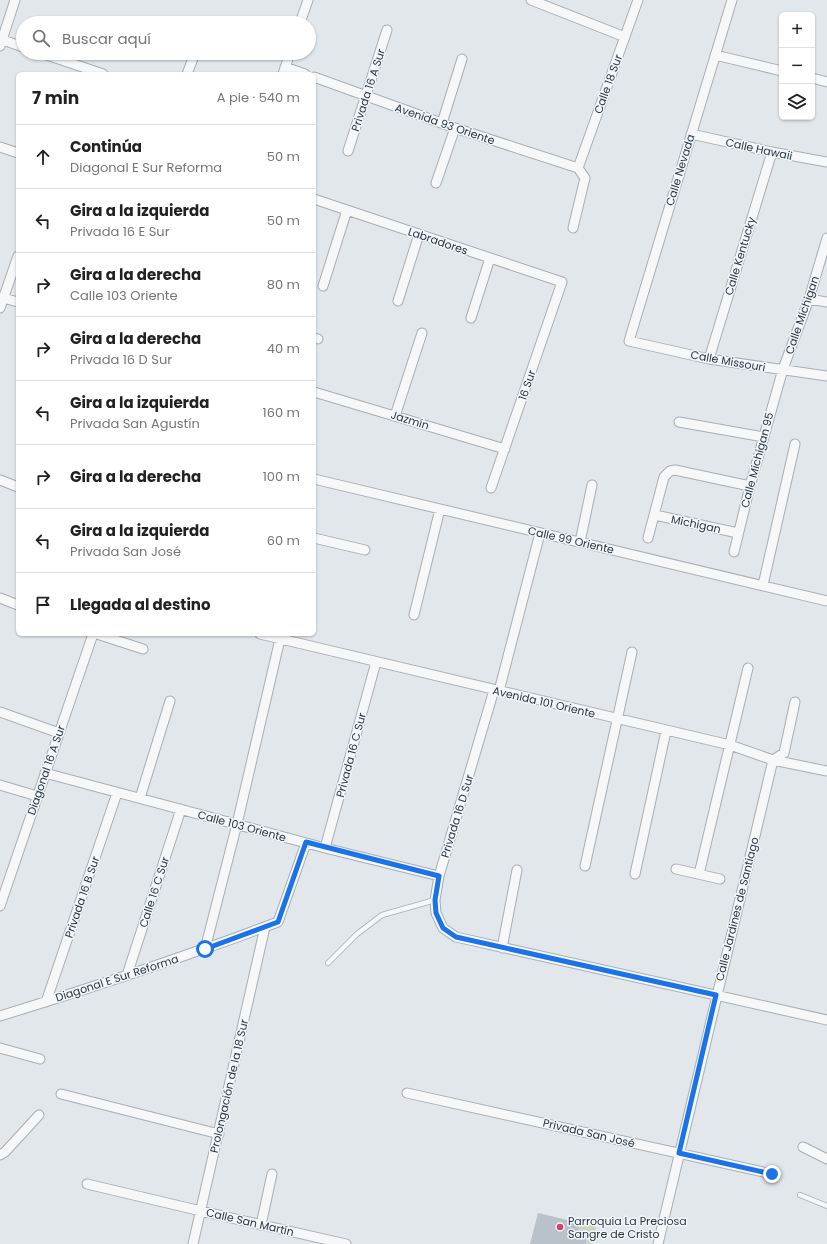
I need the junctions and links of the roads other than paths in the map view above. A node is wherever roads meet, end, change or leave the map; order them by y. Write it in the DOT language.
graph roads {
  1 [pos="15,0"];
  2 [pos="308,0"];
  3 [pos="531,0"];
  4 [pos="638,0"];
  5 [pos="732,0"];
  6 [pos="302,16"];
  7 [pos="387,30"];
  8 [pos="625,37"];
  9 [pos="1,42"];
  10 [pos="16,45"];
  11 [pos="715,56"];
  12 [pos="462,59"];
  13 [pos="57,60"];
  14 [pos="192,60"];
  15 [pos="288,60"];
  16 [pos="81,70"];
  17 [pos="284,70"];
  18 [pos="779,70"];
  19 [pos="92,72"];
  20 [pos="188,72"];
  21 [pos="294,72"];
  22 [pos="316,78"];
  23 [pos="815,79"];
  24 [pos="827,82"];
  25 [pos="366,96"];
  26 [pos="442,124"];
  27 [pos="455,128"];
  28 [pos="691,134"];
  29 [pos="0,146"];
  30 [pos="348,151"];
  31 [pos="16,152"];
  32 [pos="772,152"];
  33 [pos="827,162"];
  34 [pos="578,168"];
  35 [pos="436,183"];
  36 [pos="316,200"];
  37 [pos="347,210"];
  38 [pos="573,228"];
  39 [pos="419,234"];
  40 [pos="827,238"];
  41 [pos="490,258"];
  42 [pos="16,261"];
  43 [pos="562,282"];
  44 [pos="323,286"];
  45 [pos="2,297"];
  46 [pos="809,299"];
  47 [pos="16,301"];
  48 [pos="398,301"];
  49 [pos="827,302"];
  50 [pos="0,308"];
  51 [pos="471,318"];
  52 [pos="422,333"];
  53 [pos="629,341"];
  54 [pos="709,359"];
  55 [pos="783,369"];
  56 [pos="827,376"];
  57 [pos="316,393"];
  58 [pos="395,416"];
  59 [pos="679,422"];
  60 [pos="764,437"];
  61 [pos="795,444"];
  62 [pos="505,449"];
  63 [pos="316,479"];
  64 [pos="0,480"];
  65 [pos="16,485"];
  66 [pos="592,485"];
  67 [pos="750,486"];
  68 [pos="491,488"];
  69 [pos="440,509"];
  70 [pos="654,515"];
  71 [pos="540,533"];
  72 [pos="738,533"];
  73 [pos="316,538"];
  74 [pos="648,538"];
  75 [pos="580,542"];
  76 [pos="365,550"];
  77 [pos="734,552"];
  78 [pos="763,585"];
  79 [pos="0,598"];
  80 [pos="827,601"];
  81 [pos="16,604"];
  82 [pos="414,615"];
  83 [pos="91,636"];
  84 [pos="103,636"];
  85 [pos="268,636"];
  86 [pos="280,639"];
  87 [pos="143,649"];
  88 [pos="632,652"];
  89 [pos="376,662"];
  90 [pos="748,668"];
  91 [pos="497,690"];
  92 [pos="170,701"];
  93 [pos="795,702"];
  94 [pos="0,712"];
  95 [pos="617,719"];
  96 [pos="666,731"];
  97 [pos="59,733"];
  98 [pos="730,745"];
  99 [pos="773,760"];
  100 [pos="827,771"];
  101 [pos="45,773"];
  102 [pos="0,785"];
  103 [pos="117,793"];
  104 [pos="38,796"];
  105 [pos="140,798"];
  106 [pos="181,809"];
  107 [pos="236,824"];
  108 [pos="306,842"];
  109 [pos="325,848"];
  110 [pos="585,866"];
  111 [pos="676,869"];
  112 [pos="517,870"];
  113 [pos="635,874"];
  114 [pos="699,874"];
  115 [pos="439,876"];
  116 [pos="720,879"];
  117 [pos="435,900"];
  118 [pos="0,906"];
  119 [pos="264,927"];
  120 [pos="502,948"];
  121 [pos="205,949"];
  122 [pos="328,963"];
  123 [pos="127,975"];
  124 [pos="716,995"];
  125 [pos="46,1002"];
  126 [pos="0,1016"];
  127 [pos="827,1020"];
  128 [pos="0,1048"];
  129 [pos="40,1059"];
  130 [pos="407,1092"];
  131 [pos="61,1094"];
  132 [pos="39,1115"];
  133 [pos="219,1134"];
  134 [pos="803,1147"];
  135 [pos="679,1153"];
  136 [pos="0,1155"];
  137 [pos="827,1159"];
  138 [pos="272,1174"];
  139 [pos="772,1174"];
  140 [pos="87,1184"];
  141 [pos="800,1195"];
  142 [pos="827,1206"];
  143 [pos="201,1211"];
  144 [pos="261,1225"];
  145 [pos="193,1244"];
  146 [pos="346,1244"];
  147 [pos="658,1244"];
  1 -- 9 [label="street"];
  2 -- 6 [label="street"];
  3 -- 8 [label="street"];
  4 -- 8 [label="street, Calle 18 Sur"];
  5 -- 11 [label="street, Calle Nevada"];
  7 -- 25 [label="street, Privada 16 A Sur"];
  8 -- 34 [label="street, Calle 18 Sur"];
  9 -- 10 [label="street"];
  11 -- 18 [label="street"];
  11 -- 28 [label="street, Calle Nevada"];
  12 -- 26 [label="street"];
  13 -- 16 [label="street"];
  14 -- 20 [label="street"];
  15 -- 17 [label="street"];
  16 -- 19 [label="street"];
  17 -- 21 [label="street"];
  22 -- 25 [label="street, Avenida 93 Oriente"];
  23 -- 24 [label="street"];
  25 -- 26 [label="street, Avenida 93 Oriente"];
  25 -- 30 [label="street, Privada 16 A Sur"];
  26 -- 27 [label="street, Avenida 93 Oriente"];
  27 -- 34 [label="street, Avenida 93 Oriente"];
  27 -- 35 [label="street"];
  28 -- 32 [label="street, Calle Hawaii"];
  28 -- 53 [label="street, Calle Nevada"];
  29 -- 31 [label="street"];
  32 -- 33 [label="street, Calle Hawaii"];
  32 -- 54 [label="street, Calle Kentucky"];
  34 -- 38 [label="street"];
  36 -- 37 [label="street, Labradores"];
  37 -- 39 [label="street, Labradores"];
  37 -- 44 [label="street"];
  39 -- 41 [label="street, Labradores"];
  39 -- 48 [label="street"];
  40 -- 46 [label="street, Calle Míchigan"];
  41 -- 43 [label="street, Labradores"];
  41 -- 51 [label="street"];
  42 -- 45 [label="street"];
  43 -- 62 [label="street, 16 Sur"];
  45 -- 47 [label="street"];
  45 -- 50 [label="street"];
  46 -- 49 [label="street"];
  46 -- 55 [label="street, Calle Míchigan"];
  52 -- 58 [label="street"];
  53 -- 54 [label="street, Calle Missouri"];
  54 -- 55 [label="street, Calle Missouri"];
  55 -- 56 [label="street, Calle Missouri"];
  55 -- 60 [label="street, Calle Michigan 95"];
  57 -- 58 [label="street, Jazmín"];
  58 -- 62 [label="street, Jazmín"];
  59 -- 60 [label="street"];
  60 -- 67 [label="street, Calle Michigan 95"];
  61 -- 78 [label="street"];
  62 -- 68 [label="street, 16 Sur"];
  63 -- 69 [label="street, Calle 99 Oriente"];
  64 -- 65 [label="street"];
  66 -- 75 [label="street"];
  67 -- 70 [label="street"];
  67 -- 72 [label="street, Calle Michigan 95"];
  69 -- 71 [label="street, Calle 99 Oriente"];
  69 -- 82 [label="street"];
  70 -- 72 [label="street, Michigan"];
  70 -- 74 [label="street"];
  71 -- 75 [label="street, Calle 99 Oriente"];
  71 -- 91 [label="street, Privada 16 D Sur"];
  72 -- 77 [label="street, Calle Michigan 95"];
  73 -- 76 [label="street"];
  75 -- 78 [label="street, Calle 99 Oriente"];
  78 -- 80 [label="street, Calle 99 Oriente"];
  79 -- 81 [label="street"];
  83 -- 97 [label="street, Diagonal 16 A Sur"];
  84 -- 87 [label="street"];
  85 -- 86 [label="street, Avenida 101 Oriente"];
  86 -- 89 [label="street, Avenida 101 Oriente"];
  86 -- 107 [label="street"];
  88 -- 95 [label="street"];
  89 -- 91 [label="street, Avenida 101 Oriente"];
  89 -- 109 [label="street, Privada 16 C Sur"];
  90 -- 98 [label="street"];
  91 -- 95 [label="street, Avenida 101 Oriente"];
  91 -- 115 [label="street, Privada 16 D Sur"];
  92 -- 105 [label="street"];
  93 -- 99 [label="street"];
  94 -- 97 [label="street"];
  95 -- 96 [label="street, Avenida 101 Oriente"];
  95 -- 110 [label="street"];
  96 -- 98 [label="street, Avenida 101 Oriente"];
  96 -- 113 [label="street"];
  97 -- 101 [label="street, Diagonal 16 A Sur"];
  98 -- 99 [label="street, Avenida 101 Oriente"];
  98 -- 114 [label="street"];
  99 -- 100 [label="street, Avenida 101 Oriente"];
  99 -- 124 [label="street, Calle Jardines de Santiago"];
  101 -- 103 [label="street, Calle 103 Oriente"];
  101 -- 104 [label="street, Diagonal 16 A Sur"];
  102 -- 104 [label="street"];
  103 -- 105 [label="street, Calle 103 Oriente"];
  103 -- 125 [label="street, Privada 16 B Sur"];
  104 -- 118 [label="street, Diagonal 16 A Sur"];
  105 -- 106 [label="street, Calle 103 Oriente"];
  106 -- 107 [label="street, Calle 103 Oriente"];
  106 -- 123 [label="street, Calle 16 C Sur"];
  107 -- 108 [label="street, Calle 103 Oriente"];
  107 -- 121 [label="street"];
  108 -- 109 [label="street, Calle 103 Oriente"];
  108 -- 119 [label="street, Diagonal E Sur Reforma"];
  109 -- 115 [label="street, Calle 103 Oriente"];
  111 -- 114 [label="street"];
  112 -- 120 [label="street"];
  114 -- 116 [label="street"];
  115 -- 117 [label="street, Privada 16 D Sur"];
  117 -- 120 [label="street, Privada 16 D Sur"];
  117 -- 122 [label="lane"];
  119 -- 121 [label="street, Diagonal E Sur Reforma"];
  119 -- 133 [label="street, Prolongación de la 18 Sur"];
  120 -- 124 [label="street"];
  121 -- 123 [label="street, Diagonal E Sur Reforma"];
  123 -- 125 [label="street, Diagonal E Sur Reforma"];
  124 -- 127 [label="street"];
  124 -- 135 [label="street, Calle Jardines de Santiago"];
  125 -- 126 [label="street, Diagonal E Sur Reforma"];
  128 -- 129 [label="street"];
  130 -- 135 [label="street, Privada San José"];
  131 -- 133 [label="street"];
  132 -- 136 [label="street"];
  133 -- 143 [label="street, Prolongación de la 18 Sur"];
  134 -- 137 [label="street"];
  135 -- 139 [label="street, Privada San José"];
  135 -- 147 [label="street, Calle Jardines de Santiago"];
  138 -- 144 [label="street"];
  140 -- 143 [label="street, Calle San Martín"];
  141 -- 142 [label="lane"];
  143 -- 144 [label="street, Calle San Martín"];
  143 -- 145 [label="street, Prolongación de la 18 Sur"];
  144 -- 146 [label="street, Calle San Martín"];
}
